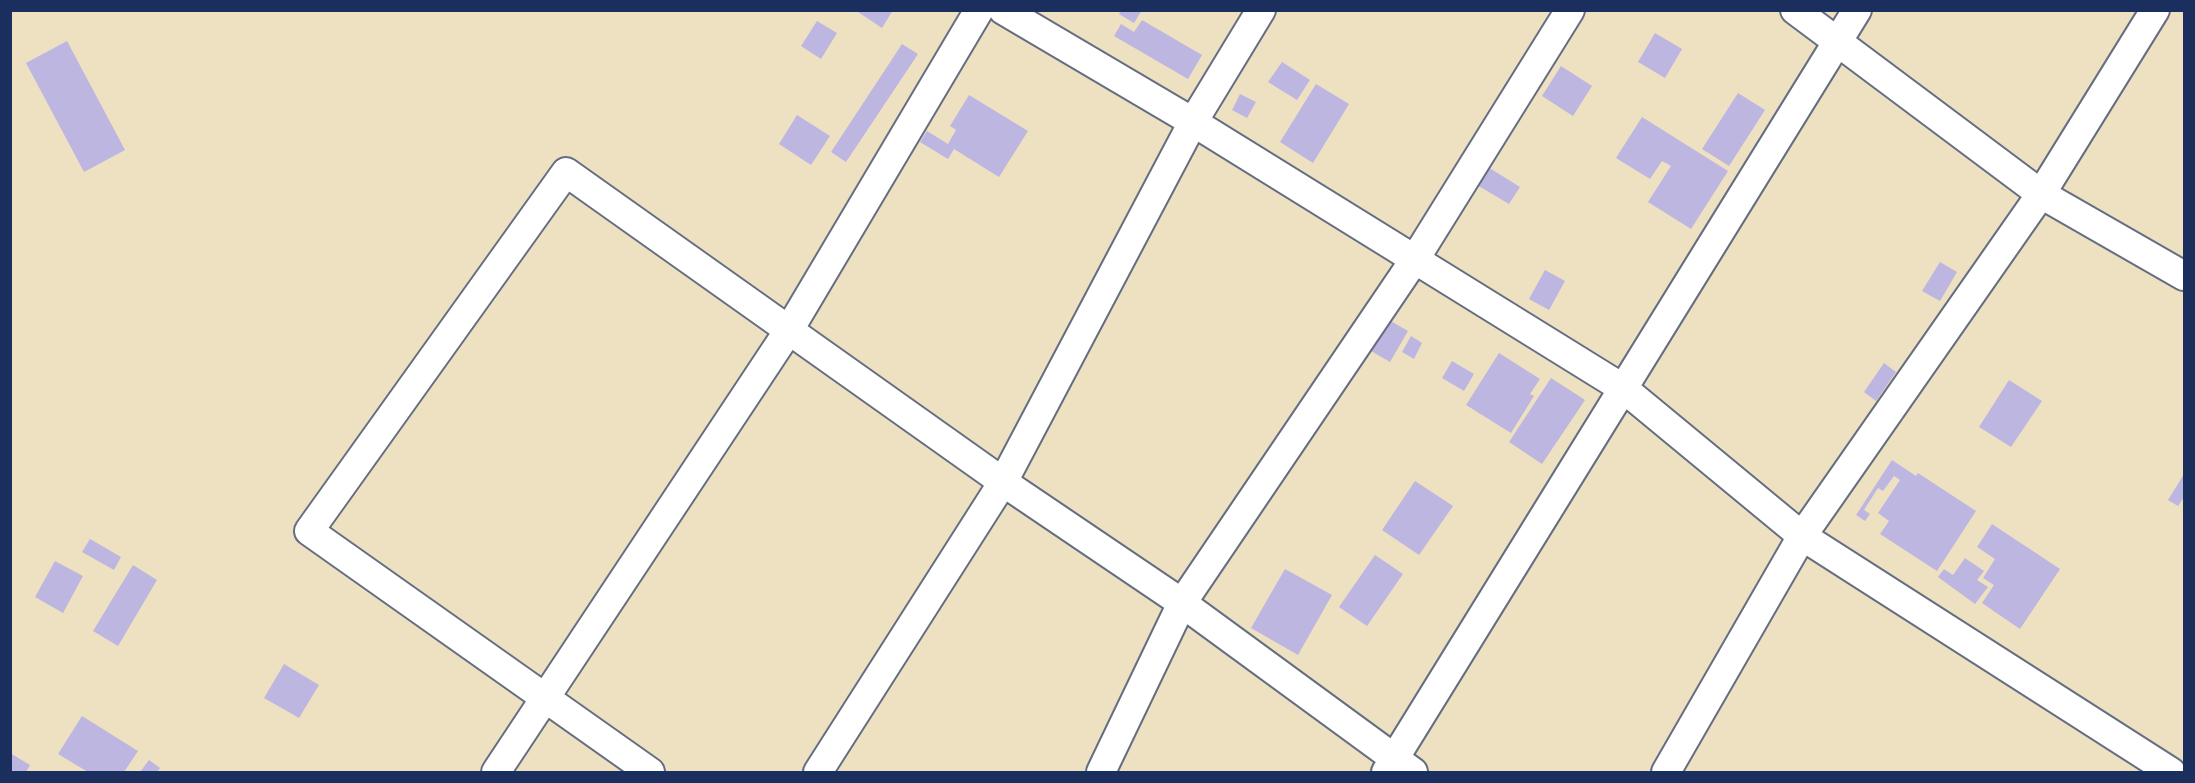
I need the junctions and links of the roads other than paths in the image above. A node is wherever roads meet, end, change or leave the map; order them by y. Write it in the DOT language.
graph roads {
  1 [pos="979,10"];
  2 [pos="1003,10"];
  3 [pos="1261,10"];
  4 [pos="1570,10"];
  5 [pos="1795,10"];
  6 [pos="1857,10"];
  7 [pos="2155,10"];
  8 [pos="1836,41"];
  9 [pos="1193,122"];
  10 [pos="2041,194"];
  11 [pos="1414,259"];
  12 [pos="2184,276"];
  13 [pos="789,330"];
  14 [pos="1624,389"];
  15 [pos="1003,482"];
  16 [pos="1802,536"];
  17 [pos="1182,603"];
  18 [pos="544,697"];
  19 [pos="1398,768"];
  20 [pos="496,772"];
  21 [pos="650,772"];
  22 [pos="818,772"];
  23 [pos="1101,772"];
  24 [pos="1666,772"];
  25 [pos="2171,772"];
  1 -- 13 [label="street"];
  2 -- 9 [label="street"];
  3 -- 9 [label="street"];
  4 -- 11 [label="street"];
  5 -- 8 [label="street"];
  6 -- 8 [label="street"];
  7 -- 10 [label="street"];
  8 -- 10 [label="street"];
  8 -- 14 [label="street"];
  9 -- 11 [label="street"];
  9 -- 15 [label="street"];
  10 -- 12 [label="street"];
  10 -- 16 [label="street"];
  11 -- 14 [label="street"];
  11 -- 17 [label="street"];
  13 -- 15 [label="street"];
  13 -- 18 [label="street"];
  13 -- 18 [label="street"];
  14 -- 16 [label="street"];
  14 -- 19 [label="street"];
  15 -- 17 [label="street"];
  15 -- 22 [label="street"];
  16 -- 24 [label="street"];
  16 -- 25 [label="street"];
  17 -- 19 [label="street"];
  17 -- 23 [label="street"];
  18 -- 20 [label="street"];
  18 -- 21 [label="street"];
}
